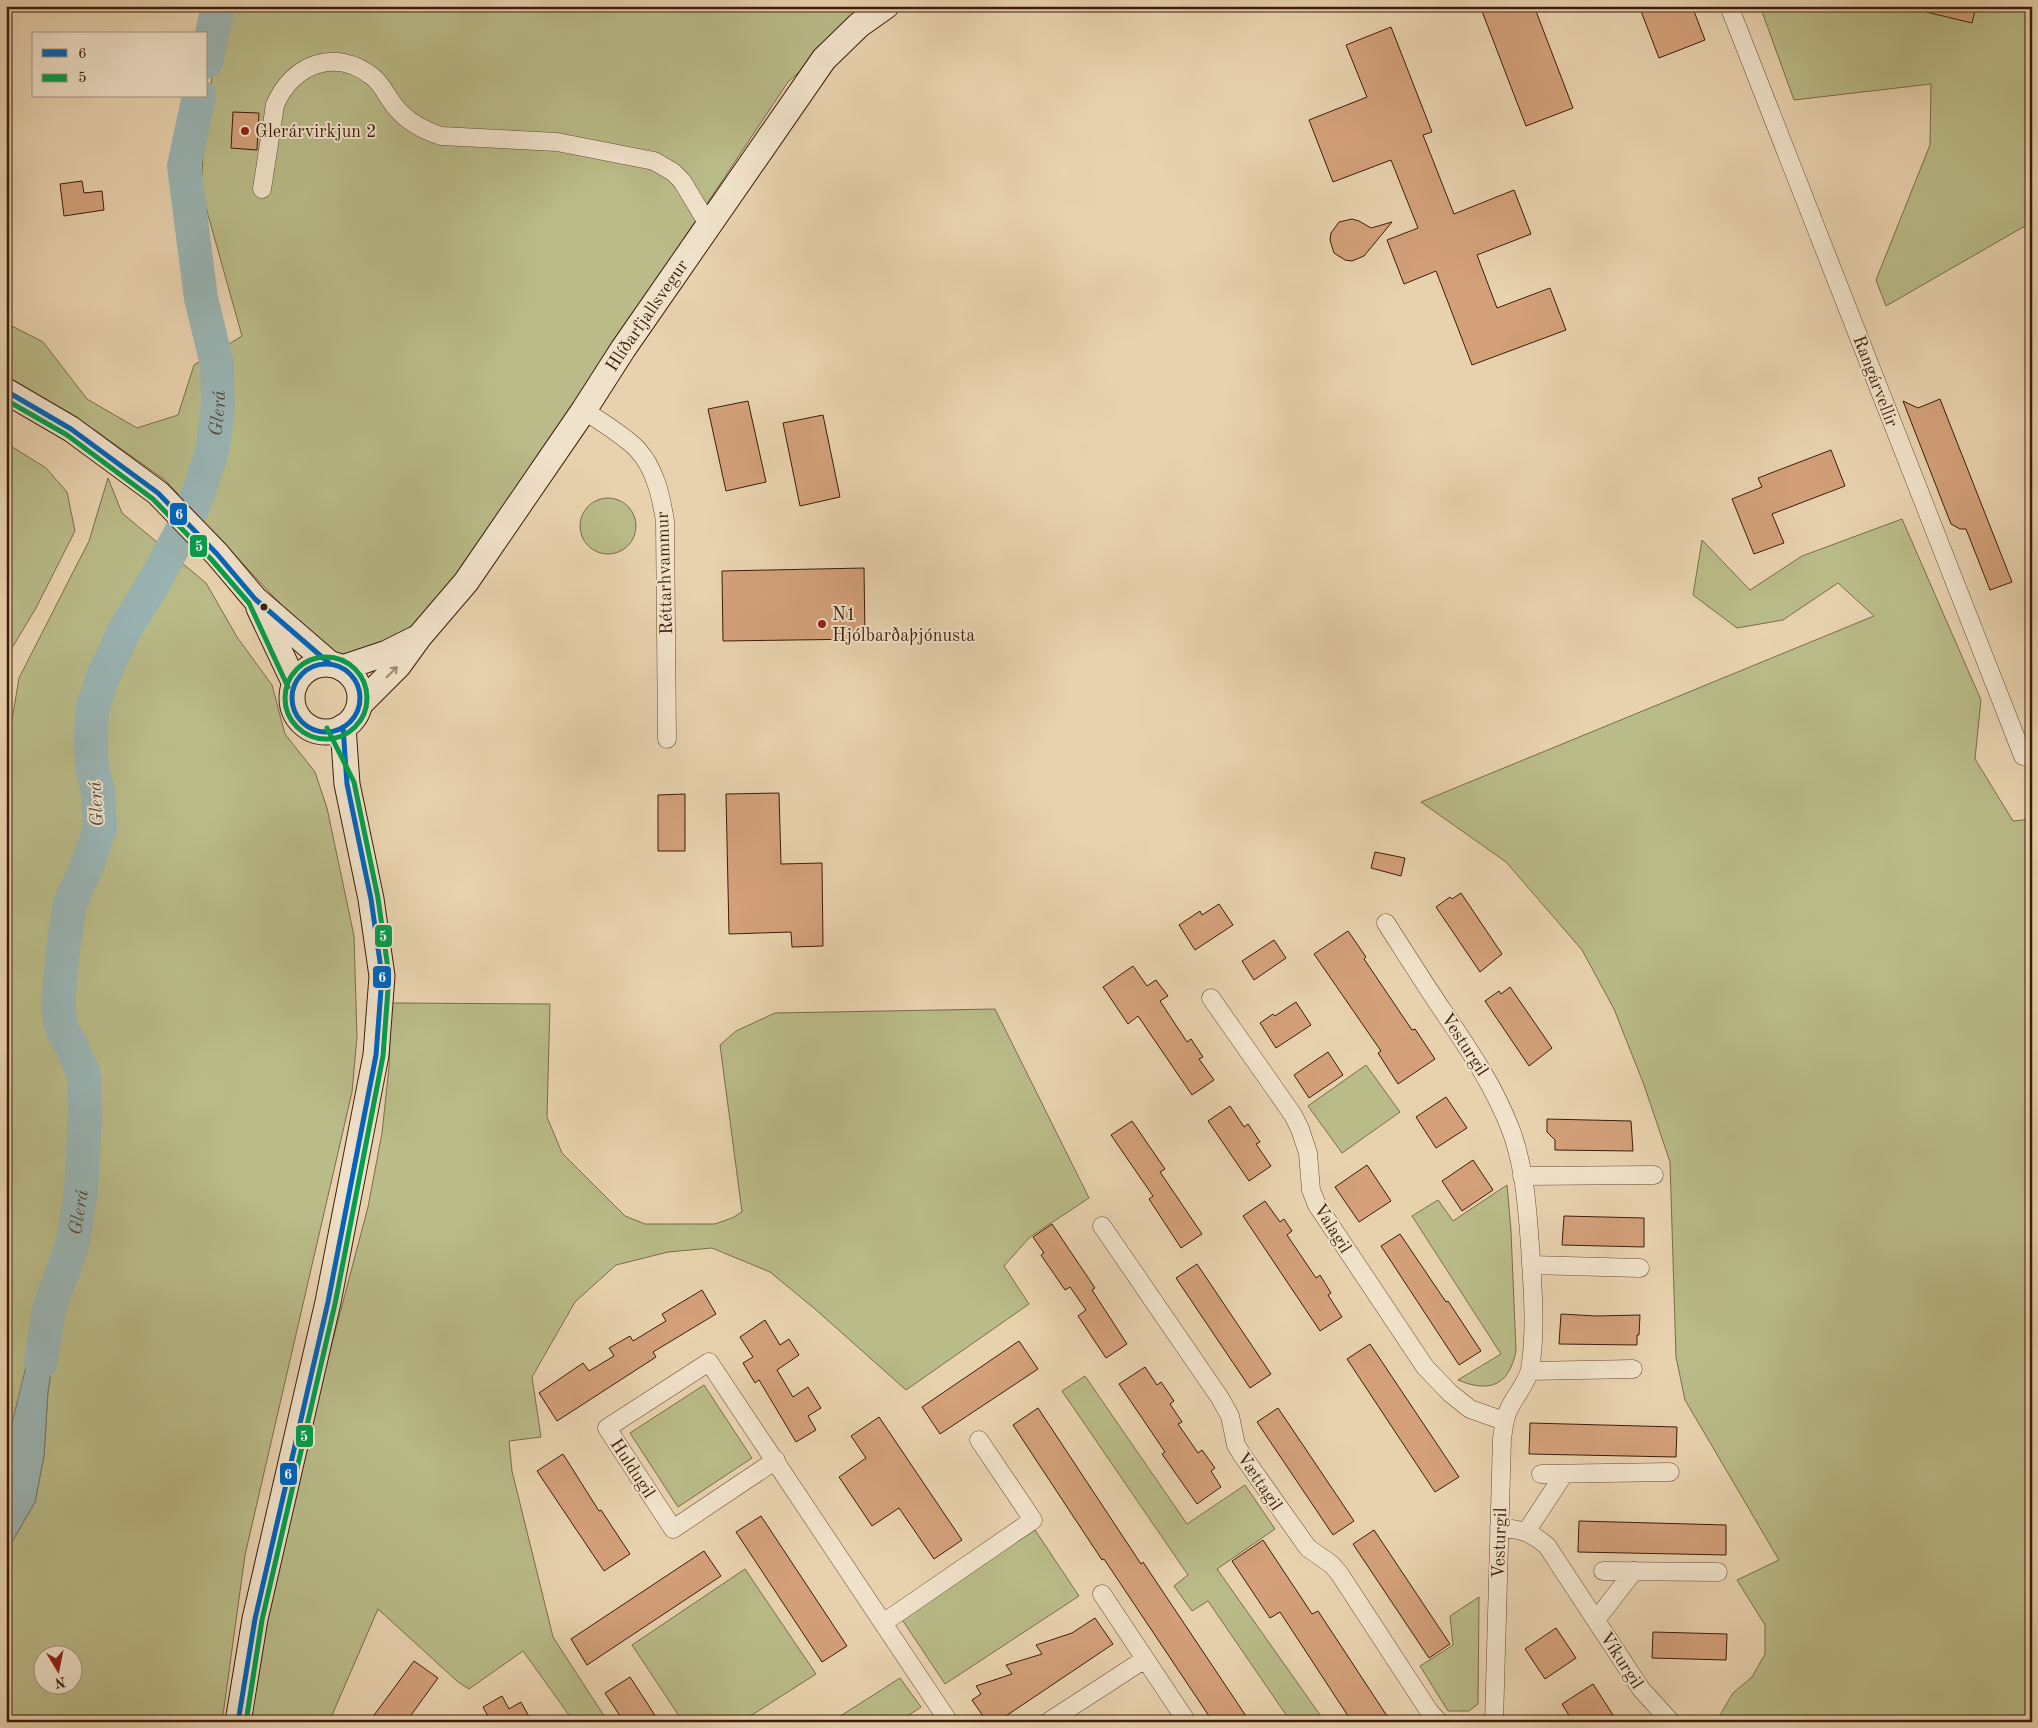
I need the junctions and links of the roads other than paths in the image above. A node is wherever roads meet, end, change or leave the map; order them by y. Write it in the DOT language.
graph roads {
  1 [pos="886,6"];
  2 [pos="1729,6"];
  3 [pos="262,189"];
  4 [pos="708,224"];
  5 [pos="6,391"];
  6 [pos="584,410"];
  7 [pos="255,599"];
  8 [pos="419,637"];
  9 [pos="336,666"];
  10 [pos="295,684"];
  11 [pos="360,704"];
  12 [pos="332,729"];
  13 [pos="667,739"];
  14 [pos="2023,756"];
  15 [pos="1386,923"];
  16 [pos="1211,998"];
  17 [pos="1654,1175"];
  18 [pos="1522,1176"];
  19 [pos="1102,1226"];
  20 [pos="1531,1265"];
  21 [pos="1640,1268"];
  22 [pos="1632,1369"];
  23 [pos="1530,1371"];
  24 [pos="1504,1421"];
  25 [pos="979,1440"];
  26 [pos="776,1460"];
  27 [pos="1670,1472"];
  28 [pos="1541,1474"];
  29 [pos="1564,1474"];
  30 [pos="1500,1528"];
  31 [pos="1526,1532"];
  32 [pos="1603,1571"];
  33 [pos="1634,1571"];
  34 [pos="1718,1572"];
  35 [pos="1102,1594"];
  36 [pos="1596,1620"];
  37 [pos="883,1623"];
  38 [pos="1145,1658"];
  39 [pos="1060,1719"];
  40 [pos="238,1722"];
  41 [pos="949,1722"];
  42 [pos="1186,1722"];
  43 [pos="1439,1722"];
  44 [pos="1494,1722"];
  45 [pos="1671,1722"];
  1 -- 4 [label="main road, Hlíðarfjallsvegur"];
  2 -- 14 [label="street, Rangárvellir"];
  3 -- 4 [label="street"];
  4 -- 6 [label="main road, Hlíðarfjallsvegur"];
  5 -- 7 [label="main road"];
  6 -- 8 [label="main road, Hlíðarfjallsvegur"];
  6 -- 13 [label="street, Réttarhvammur"];
  7 -- 9 [label="main road"];
  7 -- 10 [label="main road"];
  8 -- 9 [label="main road, Hlíðarfjallsvegur"];
  11 -- 8 [label="main road, Hlíðarfjallsvegur, one-way"];
  9 -- 10 [label="main road"];
  9 -- 11 [label="main road"];
  10 -- 12 [label="main road"];
  11 -- 12 [label="main road"];
  12 -- 40 [label="main road"];
  15 -- 18 [label="street, Vesturgil"];
  16 -- 24 [label="street, Valagil"];
  17 -- 18 [label="street"];
  18 -- 20 [label="street, Vesturgil"];
  19 -- 43 [label="street, Vættagil"];
  20 -- 21 [label="street"];
  20 -- 23 [label="street, Vesturgil"];
  22 -- 23 [label="street"];
  23 -- 24 [label="street, Vesturgil"];
  24 -- 30 [label="street, Vesturgil"];
  25 -- 37 [label="street"];
  26 -- 26 [label="street, Huldugil"];
  26 -- 37 [label="street, Huldugil"];
  27 -- 29 [label="street"];
  28 -- 29 [label="street"];
  29 -- 31 [label="street"];
  30 -- 31 [label="street, Víkurgil"];
  30 -- 44 [label="street, Vesturgil"];
  31 -- 36 [label="street, Víkurgil"];
  32 -- 33 [label="street"];
  33 -- 34 [label="street"];
  33 -- 36 [label="street, Víkurgil"];
  35 -- 38 [label="street"];
  36 -- 45 [label="street, Víkurgil"];
  37 -- 41 [label="street, Huldugil"];
  38 -- 39 [label="street"];
  38 -- 42 [label="street"];
}
